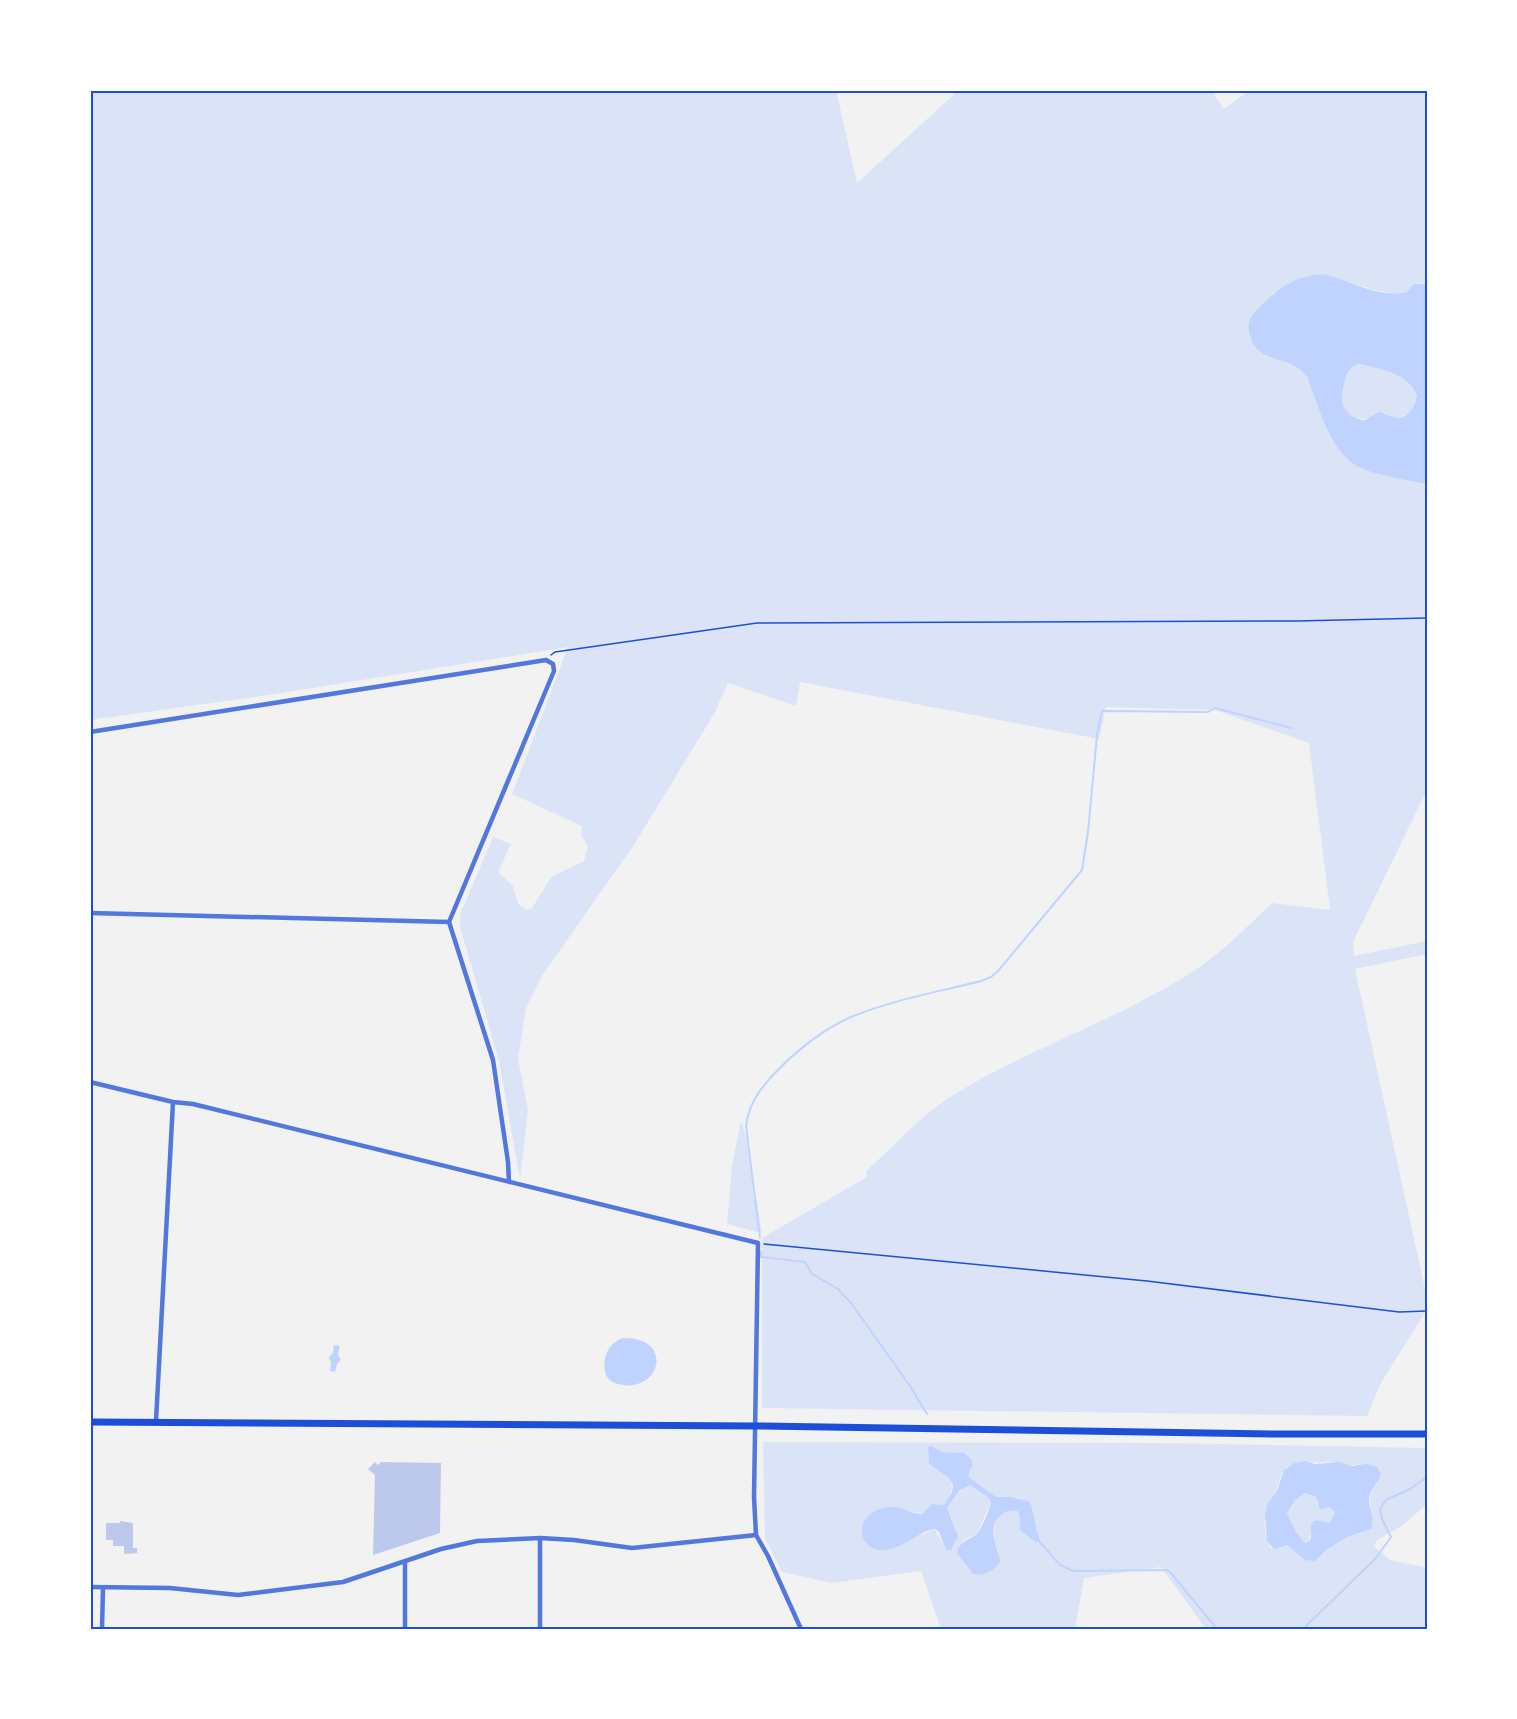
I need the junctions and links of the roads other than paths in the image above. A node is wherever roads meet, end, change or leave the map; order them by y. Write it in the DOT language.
graph roads {
  1 [pos="90,732"];
  2 [pos="90,913"];
  3 [pos="449,922"];
  4 [pos="90,1082"];
  5 [pos="173,1102"];
  6 [pos="509,1182"];
  7 [pos="156,1421"];
  8 [pos="90,1422"];
  9 [pos="756,1426"];
  10 [pos="1427,1434"];
  11 [pos="756,1535"];
  12 [pos="540,1538"];
  13 [pos="405,1561"];
  14 [pos="90,1587"];
  15 [pos="103,1588"];
  16 [pos="102,1629"];
  17 [pos="405,1629"];
  18 [pos="540,1629"];
  19 [pos="801,1629"];
  1 -- 3 [label="street"];
  2 -- 3 [label="street"];
  3 -- 6 [label="street"];
  4 -- 5 [label="street"];
  5 -- 6 [label="street"];
  5 -- 7 [label="street"];
  6 -- 9 [label="street"];
  7 -- 8 [label="main road"];
  7 -- 9 [label="main road"];
  9 -- 10 [label="main road"];
  9 -- 11 [label="street"];
  11 -- 12 [label="street"];
  11 -- 19 [label="street"];
  12 -- 13 [label="street"];
  12 -- 18 [label="street"];
  13 -- 15 [label="street"];
  13 -- 17 [label="street"];
  14 -- 15 [label="street"];
  15 -- 16 [label="street"];
}
